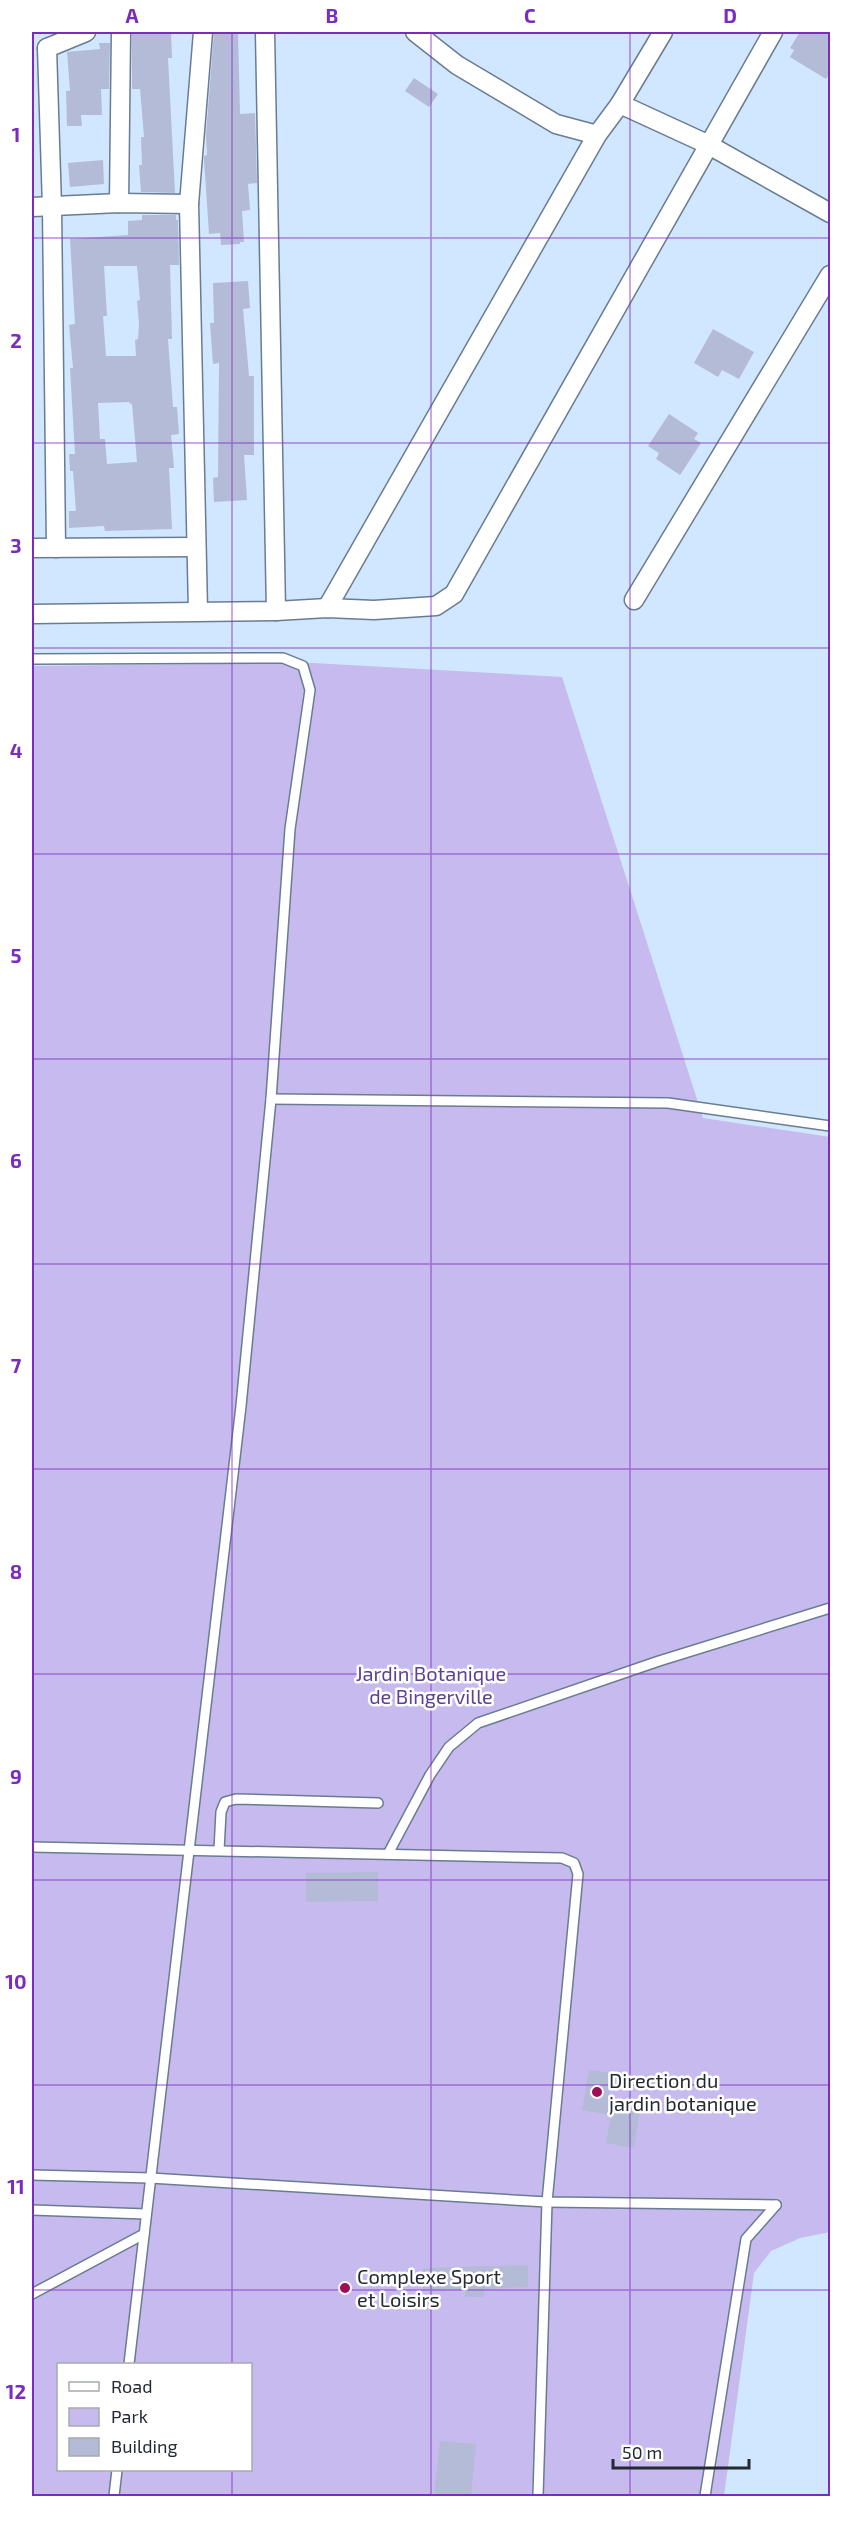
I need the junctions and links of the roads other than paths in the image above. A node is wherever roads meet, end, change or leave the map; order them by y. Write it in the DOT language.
graph roads {
  1 [pos="87,32"];
  2 [pos="121,32"];
  3 [pos="203,32"];
  4 [pos="265,32"];
  5 [pos="415,32"];
  6 [pos="663,32"];
  7 [pos="773,32"];
  8 [pos="39,43"];
  9 [pos="620,104"];
  10 [pos="597,135"];
  11 [pos="707,144"];
  12 [pos="119,203"];
  13 [pos="189,204"];
  14 [pos="32,207"];
  15 [pos="52,207"];
  16 [pos="831,213"];
  17 [pos="831,275"];
  18 [pos="196,547"];
  19 [pos="32,548"];
  20 [pos="56,548"];
  21 [pos="634,600"];
  22 [pos="327,608"];
  23 [pos="276,610"];
  24 [pos="198,611"];
  25 [pos="32,614"];
  26 [pos="32,660"];
  27 [pos="271,1099"];
  28 [pos="831,1126"];
  29 [pos="831,1608"];
  30 [pos="378,1803"];
  31 [pos="32,1847"];
  32 [pos="189,1849"];
  33 [pos="219,1850"];
  34 [pos="388,1854"];
  35 [pos="32,2175"];
  36 [pos="150,2178"];
  37 [pos="548,2202"];
  38 [pos="32,2210"];
  39 [pos="146,2214"];
  40 [pos="144,2234"];
  41 [pos="32,2294"];
  42 [pos="129,2363"];
  43 [pos="117,2471"];
  44 [pos="114,2496"];
  45 [pos="538,2496"];
  46 [pos="705,2496"];
  1 -- 8 [label="street"];
  2 -- 12 [label="street"];
  3 -- 13 [label="street"];
  4 -- 23 [label="street"];
  5 -- 10 [label="street"];
  6 -- 9 [label="street"];
  7 -- 11 [label="street"];
  8 -- 15 [label="street"];
  9 -- 10 [label="street"];
  9 -- 11 [label="street"];
  10 -- 22 [label="street"];
  11 -- 16 [label="street"];
  11 -- 22 [label="street"];
  12 -- 13 [label="street"];
  12 -- 15 [label="street"];
  13 -- 18 [label="street"];
  14 -- 15 [label="street"];
  15 -- 20 [label="street"];
  17 -- 21 [label="street"];
  18 -- 20 [label="street"];
  18 -- 24 [label="street"];
  19 -- 20 [label="street"];
  22 -- 23 [label="street"];
  23 -- 24 [label="street"];
  24 -- 25 [label="street"];
  26 -- 27 [label="lane"];
  27 -- 28 [label="lane"];
  27 -- 32 [label="lane"];
  29 -- 34 [label="lane"];
  30 -- 33 [label="lane"];
  31 -- 32 [label="lane"];
  32 -- 33 [label="lane"];
  32 -- 36 [label="lane"];
  33 -- 34 [label="lane"];
  34 -- 37 [label="lane"];
  35 -- 36 [label="lane"];
  36 -- 37 [label="lane"];
  36 -- 39 [label="lane"];
  37 -- 45 [label="lane"];
  37 -- 46 [label="lane"];
  38 -- 39 [label="lane"];
  39 -- 40 [label="lane"];
  40 -- 41 [label="lane"];
  40 -- 42 [label="lane"];
  43 -- 44 [label="lane"];
}
